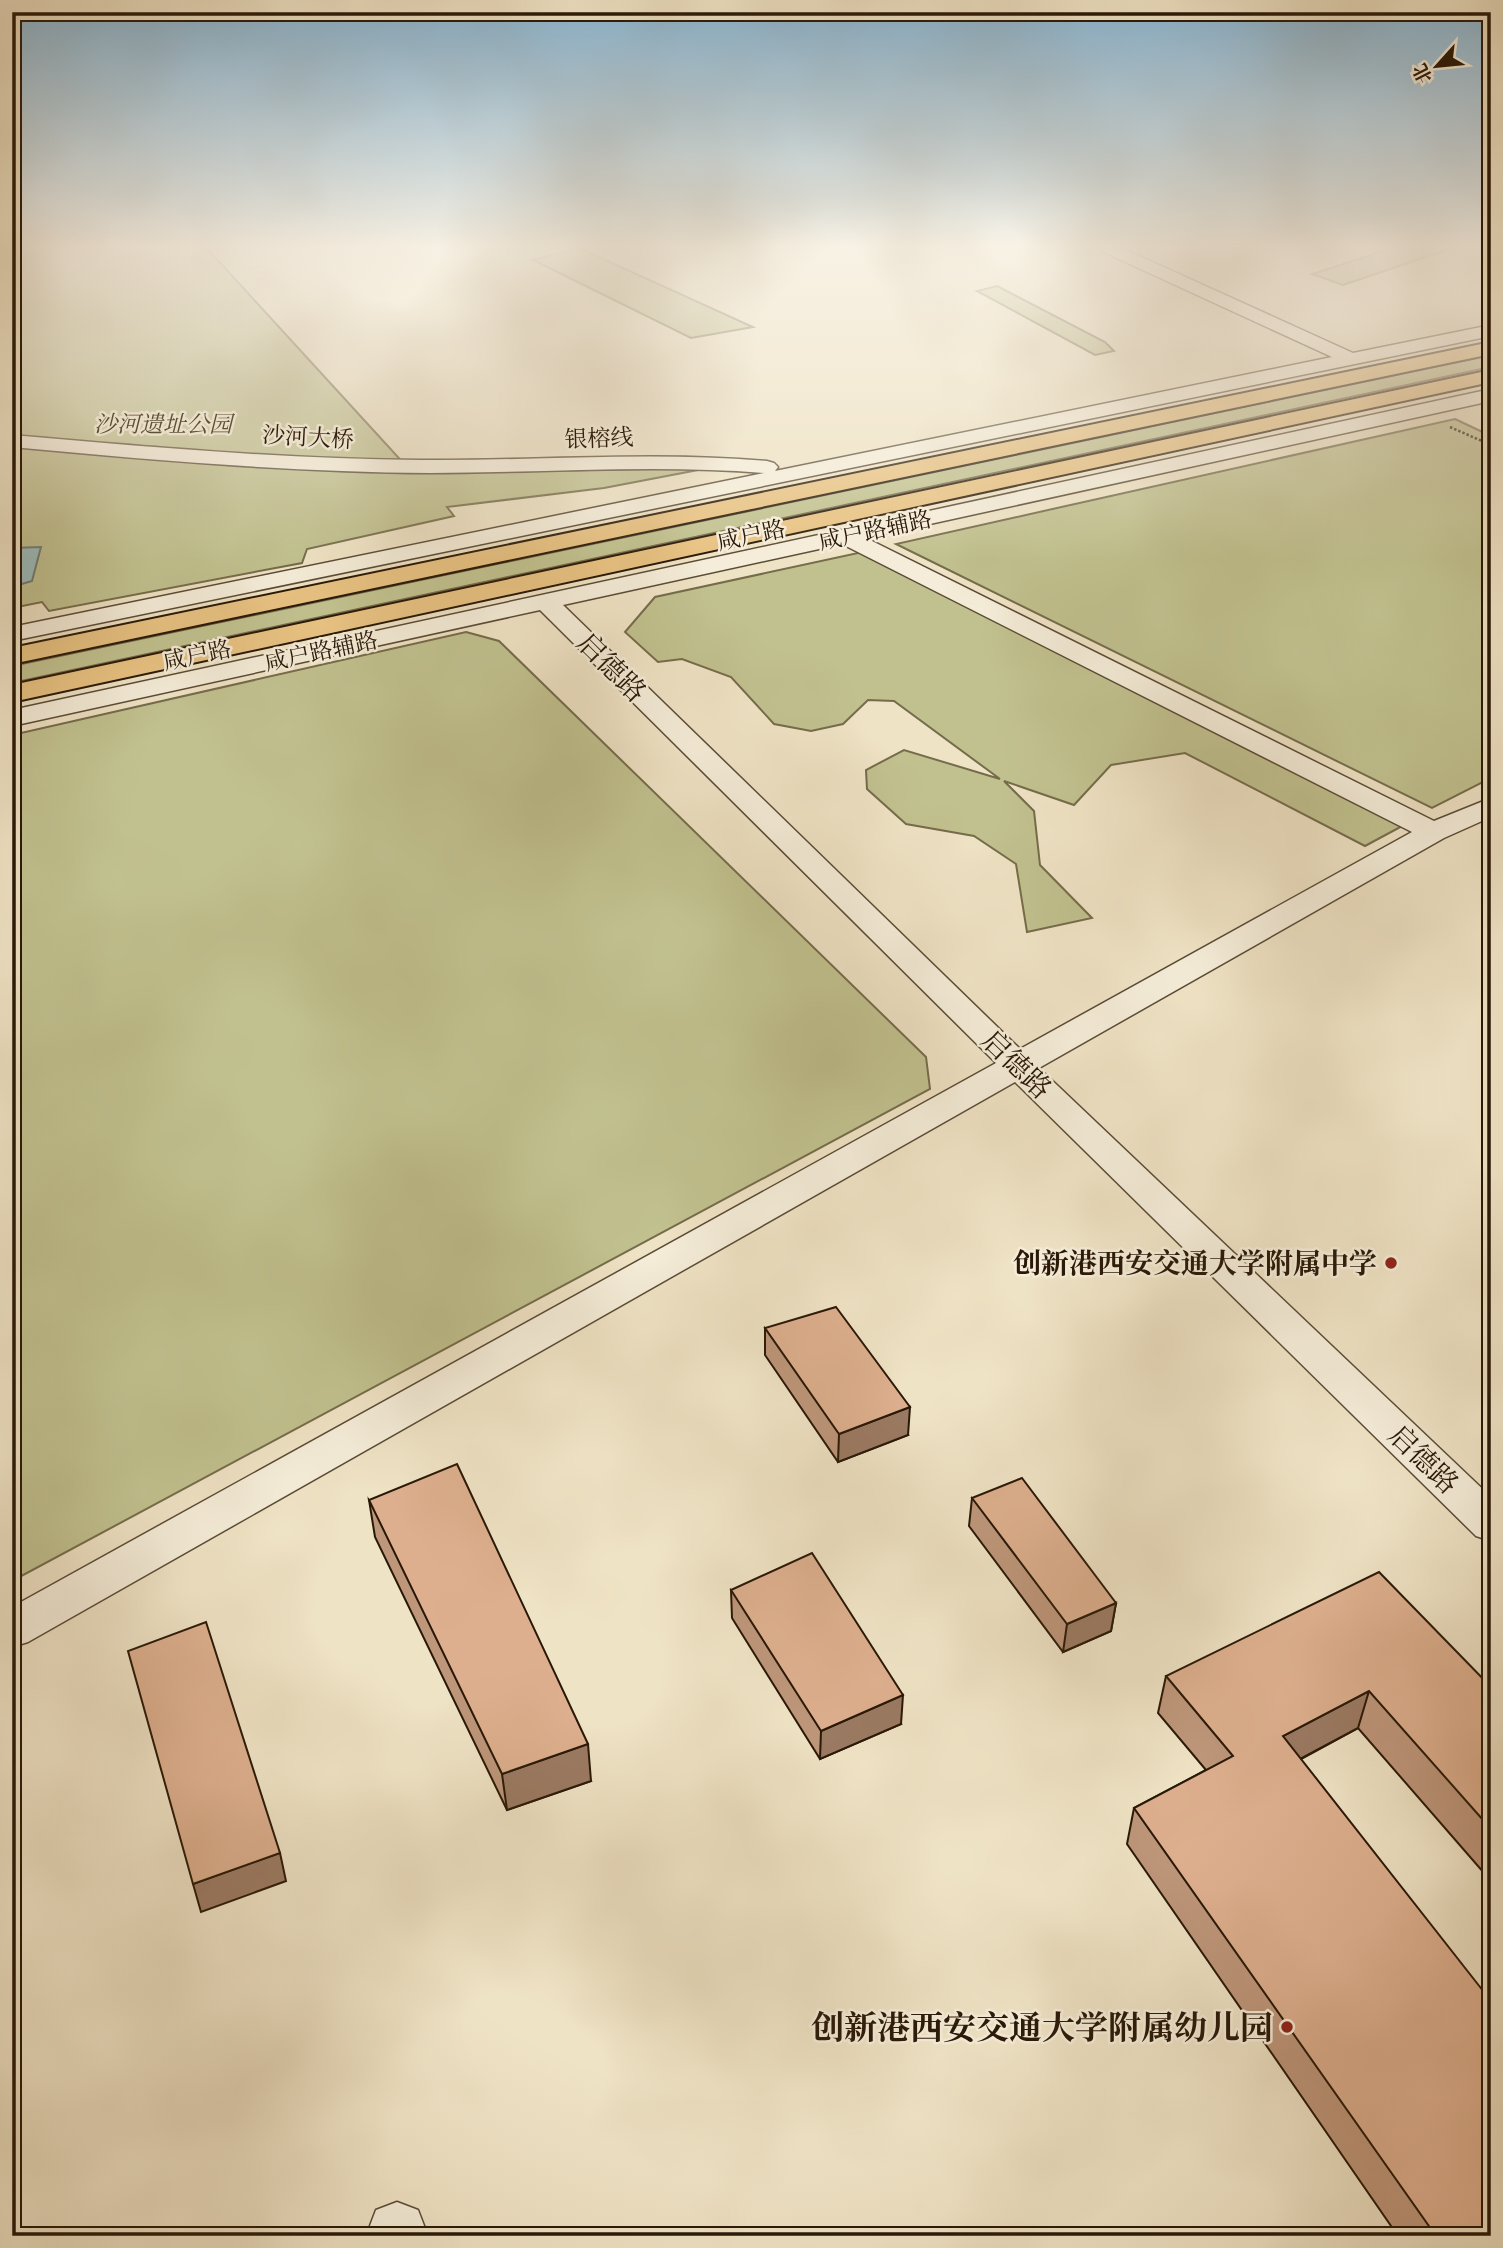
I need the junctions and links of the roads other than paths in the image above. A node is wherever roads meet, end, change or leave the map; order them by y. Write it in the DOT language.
graph roads {
  1 [pos="1331,350"];
  2 [pos="1390,350"];
  3 [pos="1472,350"];
  4 [pos="1349,358"];
  5 [pos="1491,376"];
  6 [pos="1491,395"];
  7 [pos="12,442"];
  8 [pos="393,466"];
  9 [pos="807,470"];
  10 [pos="844,536"];
  11 [pos="546,602"];
  12 [pos="86,629"];
  13 [pos="12,634"];
  14 [pos="12,656"];
  15 [pos="34,698"];
  16 [pos="12,719"];
  17 [pos="1491,806"];
  18 [pos="1434,832"];
  19 [pos="1017,1065"];
  20 [pos="1491,1524"];
  21 [pos="12,1629"];
  1 -- 4 [label="street"];
  2 -- 4 [label="street"];
  3 -- 12 [label="main road, 咸户路"];
  4 -- 9 [label="street"];
  5 -- 15 [label="main road, 咸户路"];
  6 -- 10 [label="street, 咸户路辅路"];
  7 -- 8 [label="street, 沙河大桥"];
  8 -- 9 [label="street, 银榕线"];
  9 -- 12 [label="street"];
  10 -- 11 [label="street, 咸户路辅路"];
  10 -- 18 [label="street"];
  11 -- 15 [label="street, 咸户路辅路"];
  11 -- 19 [label="street, 启德路"];
  12 -- 13 [label="street"];
  12 -- 14 [label="main road, 咸户路"];
  15 -- 16 [label="street, 咸户路辅路"];
  17 -- 18 [label="street"];
  18 -- 19 [label="street"];
  19 -- 20 [label="street, 启德路"];
  19 -- 21 [label="street"];
}
